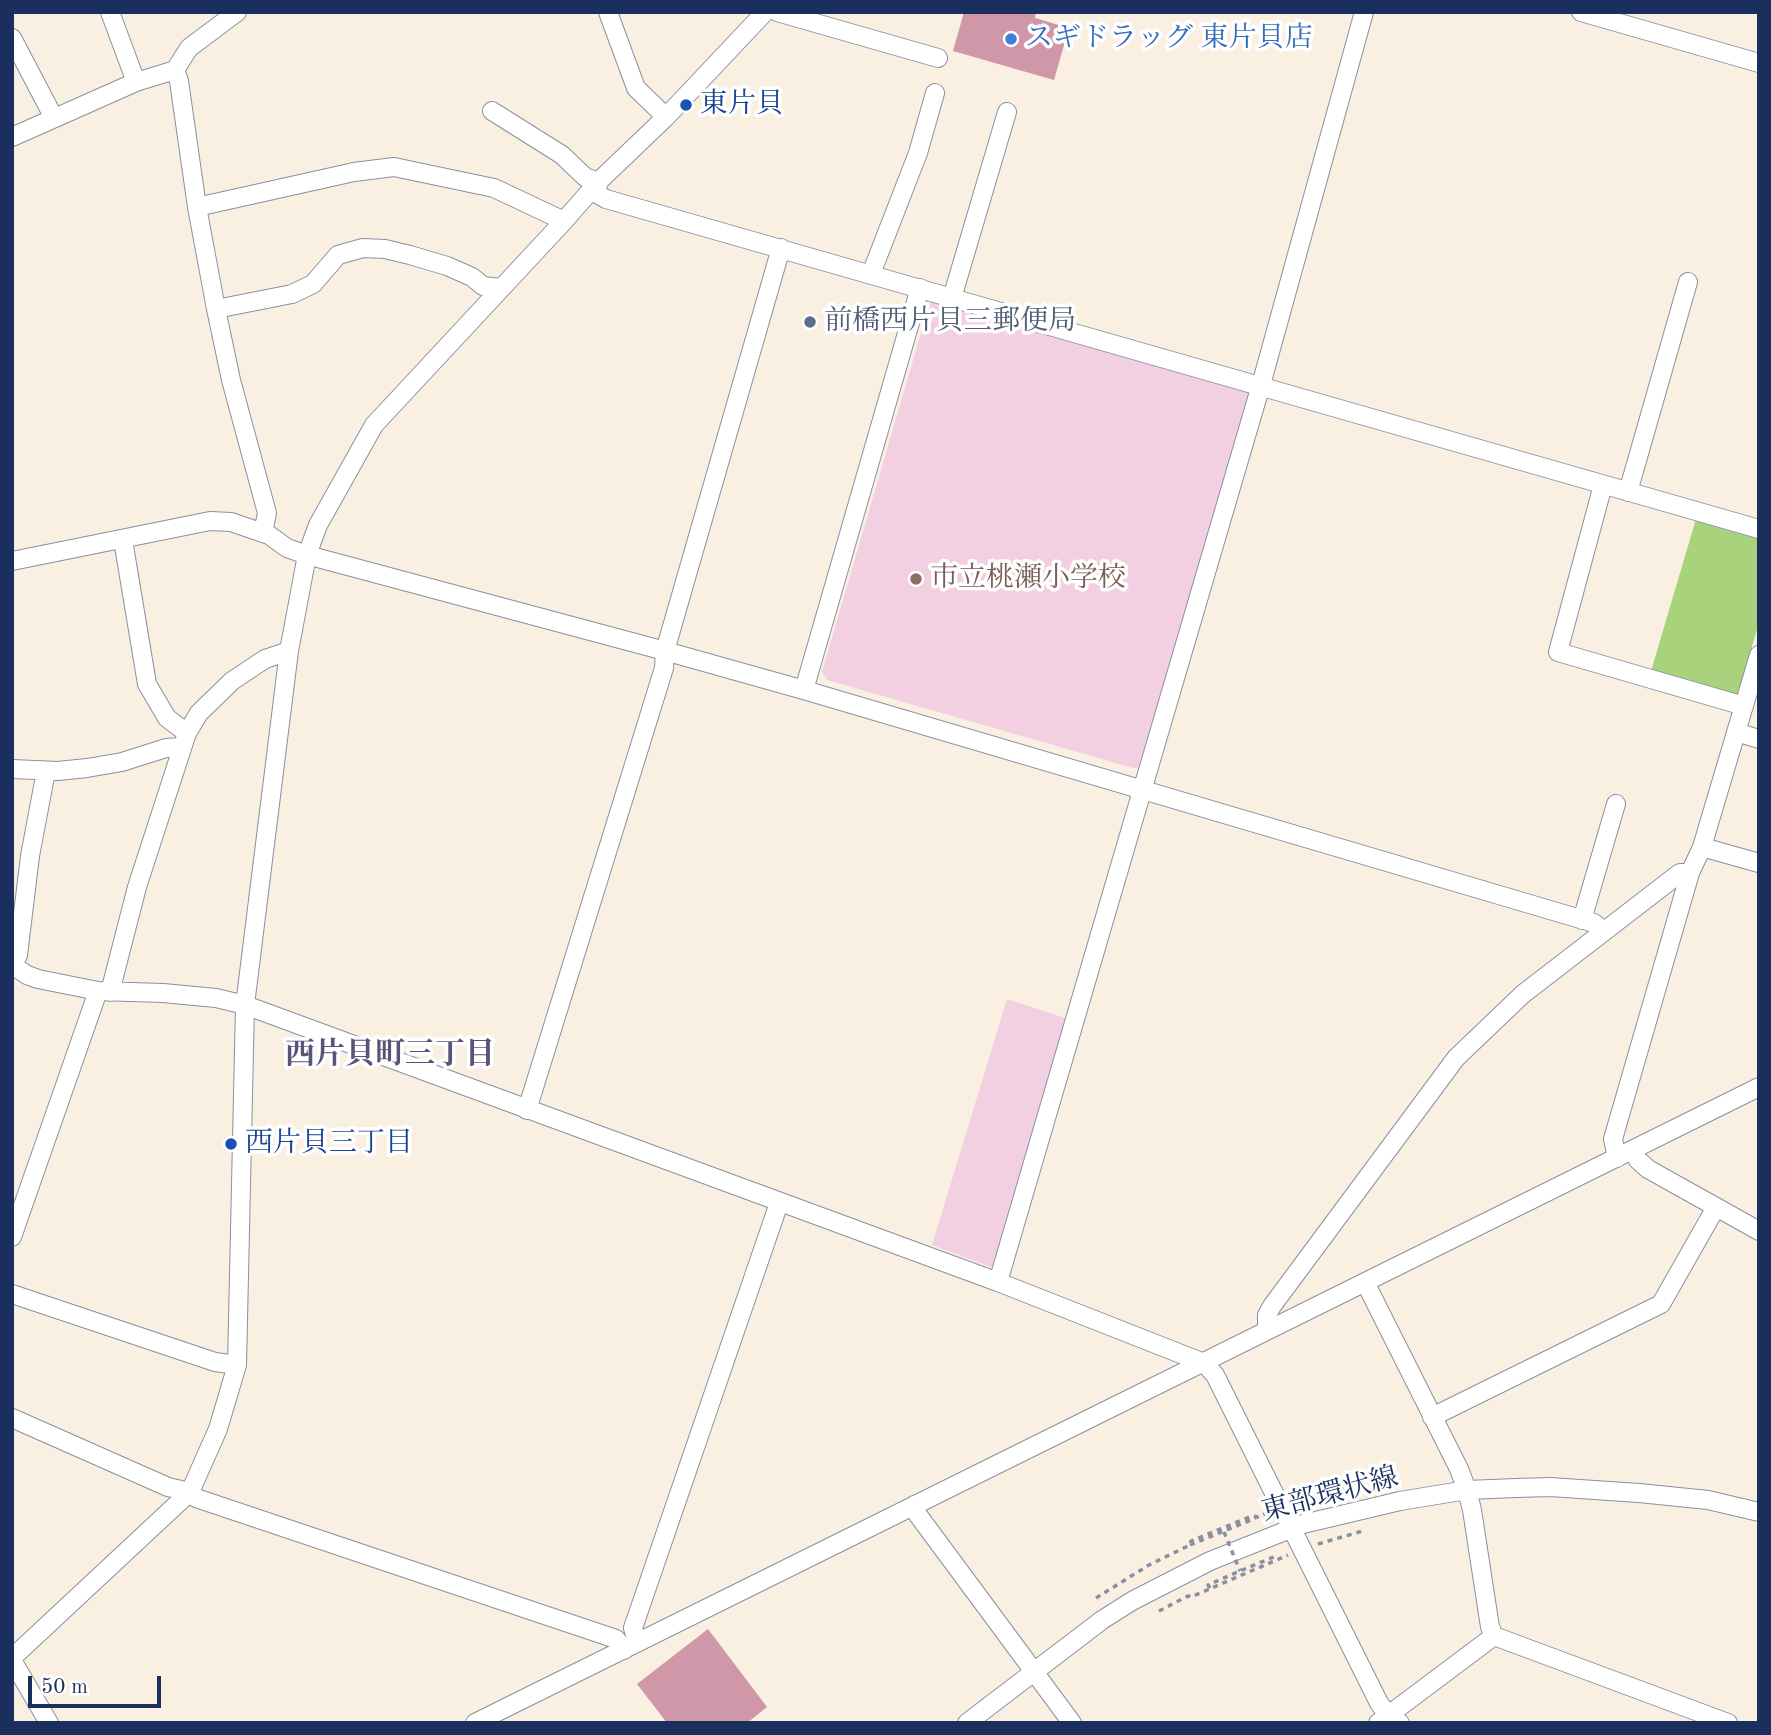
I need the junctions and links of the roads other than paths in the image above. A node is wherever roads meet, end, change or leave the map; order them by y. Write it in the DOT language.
graph roads {
  1 [pos="110,12"];
  2 [pos="237,12"];
  3 [pos="608,12"];
  4 [pos="765,12"];
  5 [pos="777,12"];
  6 [pos="1364,12"];
  7 [pos="1581,12"];
  8 [pos="12,38"];
  9 [pos="938,58"];
  10 [pos="1759,63"];
  11 [pos="175,69"];
  12 [pos="136,82"];
  13 [pos="935,93"];
  14 [pos="492,111"];
  15 [pos="1007,112"];
  16 [pos="666,117"];
  17 [pos="54,118"];
  18 [pos="12,137"];
  19 [pos="598,182"];
  20 [pos="197,207"];
  21 [pos="564,221"];
  22 [pos="781,248"];
  23 [pos="871,274"];
  24 [pos="1688,282"];
  25 [pos="501,288"];
  26 [pos="920,288"];
  27 [pos="953,298"];
  28 [pos="216,309"];
  29 [pos="1261,385"];
  30 [pos="1603,485"];
  31 [pos="1628,492"];
  32 [pos="1759,529"];
  33 [pos="263,533"];
  34 [pos="123,540"];
  35 [pos="307,555"];
  36 [pos="12,561"];
  37 [pos="289,651"];
  38 [pos="665,651"];
  39 [pos="1759,655"];
  40 [pos="804,690"];
  41 [pos="1744,706"];
  42 [pos="1736,732"];
  43 [pos="1759,739"];
  44 [pos="184,740"];
  45 [pos="12,769"];
  46 [pos="46,771"];
  47 [pos="1141,788"];
  48 [pos="1616,804"];
  49 [pos="1702,847"];
  50 [pos="1759,863"];
  51 [pos="1690,873"];
  52 [pos="1582,920"];
  53 [pos="1604,931"];
  54 [pos="13,965"];
  55 [pos="104,992"];
  56 [pos="245,1005"];
  57 [pos="1759,1087"];
  58 [pos="527,1110"];
  59 [pos="1633,1150"];
  60 [pos="1617,1158"];
  61 [pos="779,1203"];
  62 [pos="1715,1209"];
  63 [pos="16,1218"];
  64 [pos="1759,1231"];
  65 [pos="12,1237"];
  66 [pos="998,1282"];
  67 [pos="1365,1282"];
  68 [pos="12,1294"];
  69 [pos="1267,1330"];
  70 [pos="1204,1363"];
  71 [pos="237,1365"];
  72 [pos="1432,1417"];
  73 [pos="12,1418"];
  74 [pos="1467,1490"];
  75 [pos="190,1492"];
  76 [pos="914,1505"];
  77 [pos="1759,1512"];
  78 [pos="1291,1529"];
  79 [pos="1494,1636"];
  80 [pos="631,1646"];
  81 [pos="12,1659"];
  82 [pos="1034,1673"];
  83 [pos="1389,1720"];
  84 [pos="49,1723"];
  85 [pos="475,1723"];
  86 [pos="967,1723"];
  87 [pos="1072,1723"];
  88 [pos="1728,1723"];
  1 -- 12 [label="street"];
  2 -- 11 [label="street"];
  3 -- 16 [label="street"];
  4 -- 16 [label="street"];
  5 -- 9 [label="street"];
  6 -- 29 [label="street"];
  7 -- 10 [label="street"];
  8 -- 17 [label="street"];
  11 -- 12 [label="street"];
  11 -- 20 [label="street"];
  12 -- 17 [label="street"];
  13 -- 23 [label="street"];
  14 -- 19 [label="street"];
  15 -- 27 [label="street"];
  16 -- 19 [label="street"];
  17 -- 18 [label="street"];
  19 -- 21 [label="street"];
  19 -- 22 [label="street"];
  20 -- 21 [label="street"];
  20 -- 28 [label="street"];
  21 -- 25 [label="street"];
  22 -- 23 [label="street"];
  22 -- 38 [label="street"];
  23 -- 26 [label="street"];
  24 -- 31 [label="street"];
  25 -- 28 [label="street"];
  25 -- 35 [label="street"];
  26 -- 27 [label="street"];
  26 -- 40 [label="street"];
  27 -- 29 [label="street"];
  28 -- 33 [label="street"];
  29 -- 30 [label="street"];
  29 -- 47 [label="street"];
  30 -- 31 [label="street"];
  30 -- 41 [label="street"];
  31 -- 32 [label="street"];
  33 -- 34 [label="street"];
  33 -- 35 [label="street"];
  34 -- 36 [label="street"];
  34 -- 44 [label="street"];
  35 -- 37 [label="street"];
  35 -- 38 [label="street"];
  37 -- 44 [label="street"];
  37 -- 56 [label="street"];
  38 -- 40 [label="street"];
  38 -- 58 [label="street"];
  39 -- 41 [label="street"];
  40 -- 47 [label="street"];
  41 -- 42 [label="street"];
  42 -- 43 [label="street"];
  42 -- 49 [label="street"];
  44 -- 46 [label="street"];
  44 -- 55 [label="street"];
  45 -- 46 [label="street"];
  46 -- 54 [label="street"];
  47 -- 52 [label="street"];
  47 -- 66 [label="street"];
  48 -- 52 [label="street"];
  49 -- 50 [label="street"];
  49 -- 51 [label="street"];
  51 -- 53 [label="street"];
  51 -- 60 [label="street"];
  52 -- 53 [label="street"];
  53 -- 69 [label="street"];
  54 -- 55 [label="street"];
  55 -- 56 [label="street"];
  55 -- 63 [label="street"];
  56 -- 58 [label="street"];
  56 -- 71 [label="street"];
  57 -- 59 [label="street"];
  58 -- 61 [label="street"];
  59 -- 60 [label="street"];
  59 -- 62 [label="street"];
  60 -- 67 [label="street"];
  61 -- 66 [label="street"];
  61 -- 80 [label="street"];
  62 -- 64 [label="street"];
  62 -- 72 [label="street"];
  63 -- 65 [label="street"];
  66 -- 70 [label="street"];
  67 -- 69 [label="street"];
  67 -- 72 [label="street"];
  68 -- 71 [label="street"];
  69 -- 70 [label="street"];
  70 -- 76 [label="street"];
  70 -- 78 [label="street"];
  71 -- 75 [label="street"];
  72 -- 74 [label="street"];
  73 -- 75 [label="street"];
  74 -- 77 [label="street, 東部環状線"];
  74 -- 78 [label="street, 東部環状線"];
  74 -- 79 [label="street"];
  75 -- 80 [label="street"];
  75 -- 81 [label="street"];
  76 -- 80 [label="street"];
  76 -- 82 [label="street"];
  78 -- 82 [label="street, 東部環状線"];
  78 -- 83 [label="street"];
  79 -- 83 [label="street"];
  79 -- 88 [label="street"];
  80 -- 85 [label="street"];
  81 -- 84 [label="street"];
  82 -- 86 [label="street, 東部環状線"];
  82 -- 87 [label="street"];
}
